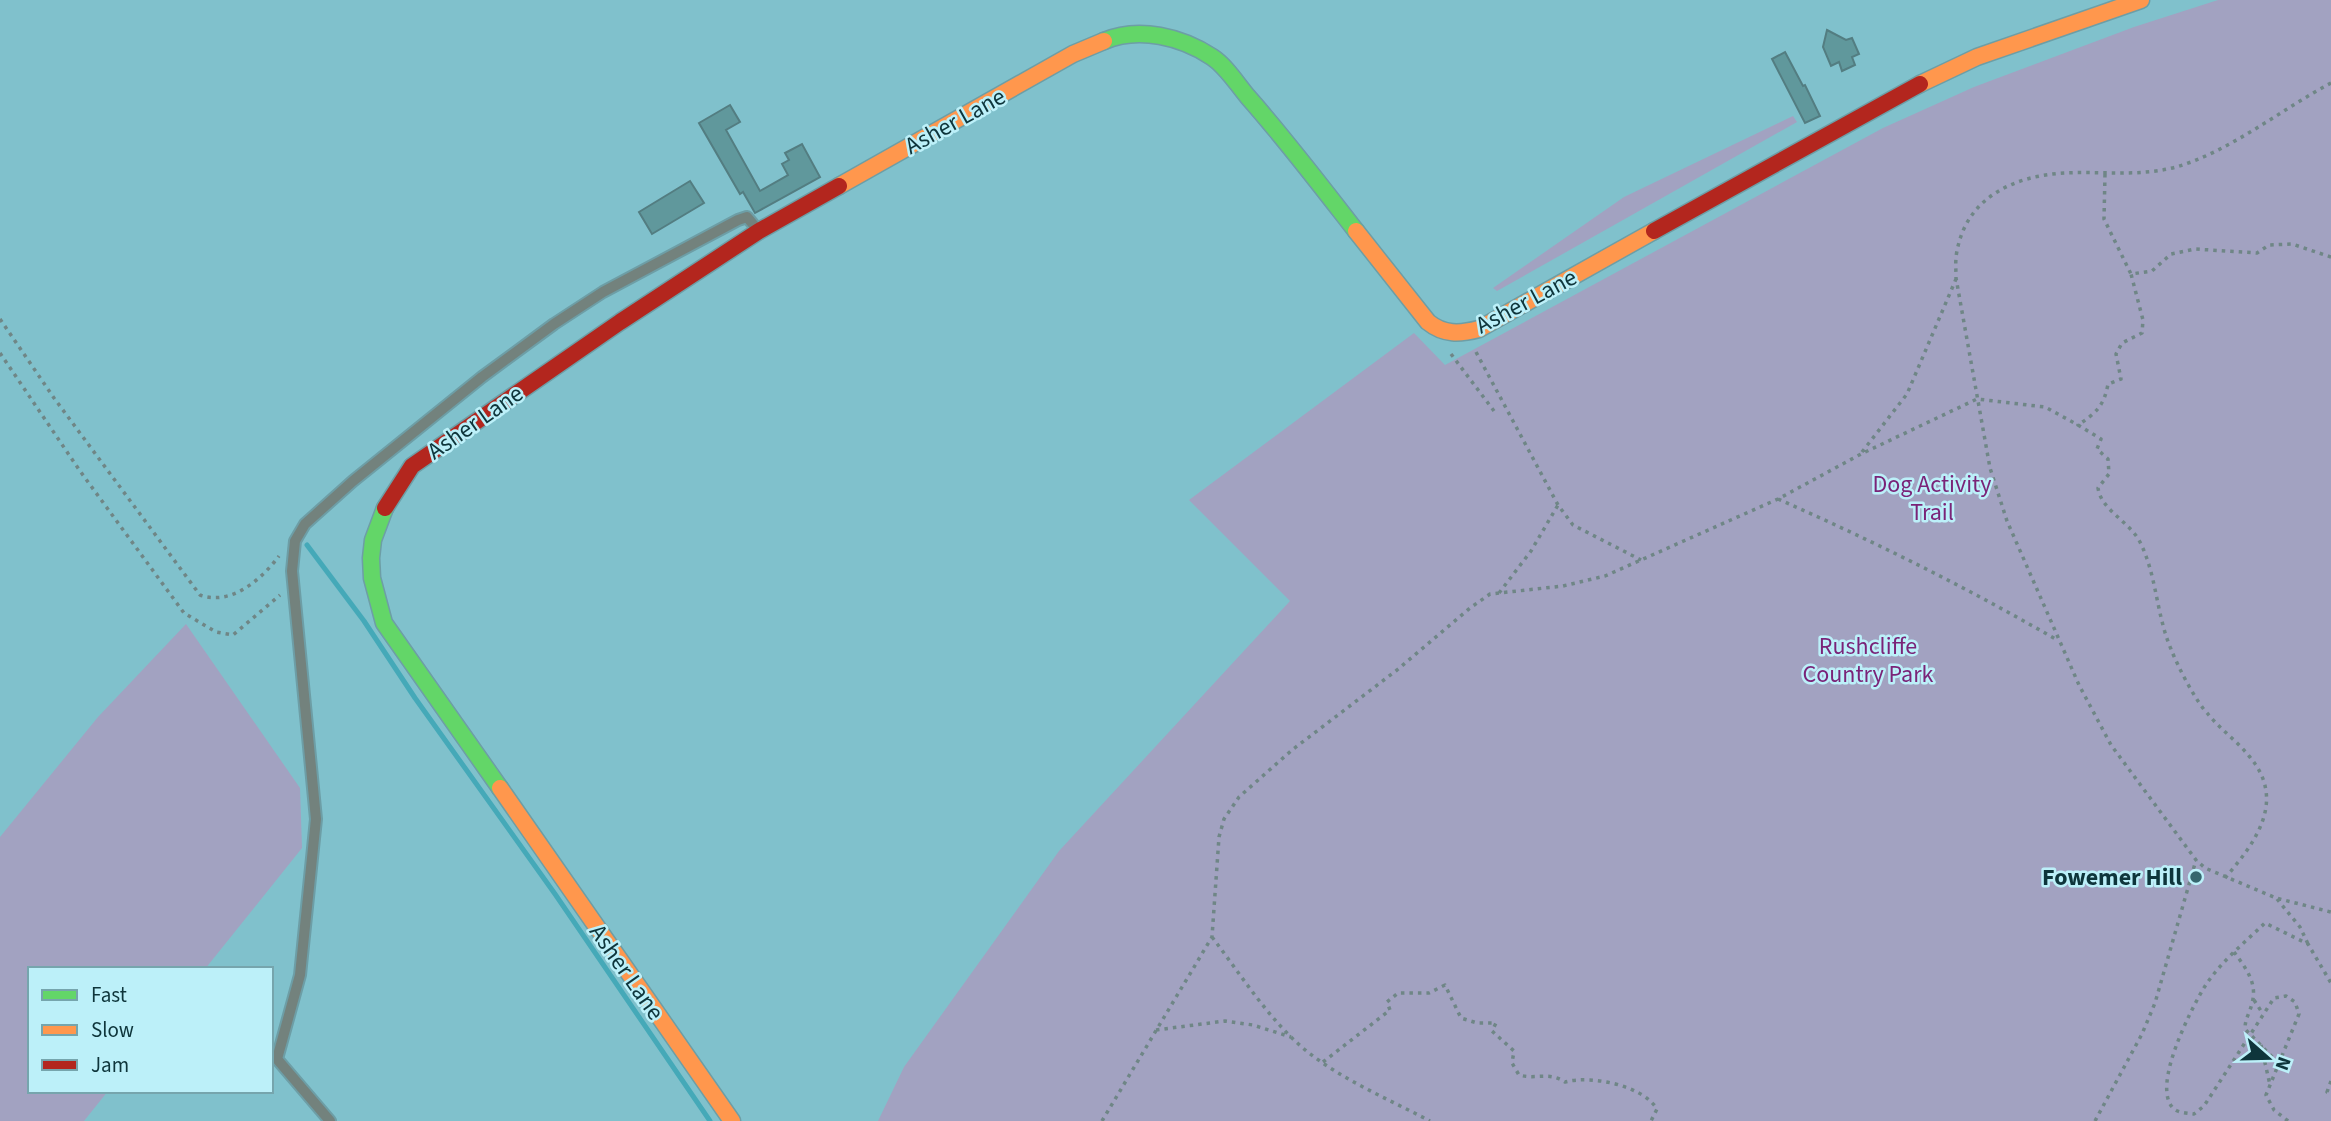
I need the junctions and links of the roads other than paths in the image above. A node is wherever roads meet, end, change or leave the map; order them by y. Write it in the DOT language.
graph roads {
  1 [pos="2141,0"];
  2 [pos="759,232"];
  3 [pos="330,1121"];
  4 [pos="732,1121"];
  1 -- 2 [label="street, Asher Lane"];
  2 -- 3 [label="lane"];
  2 -- 4 [label="street, Asher Lane"];
}
